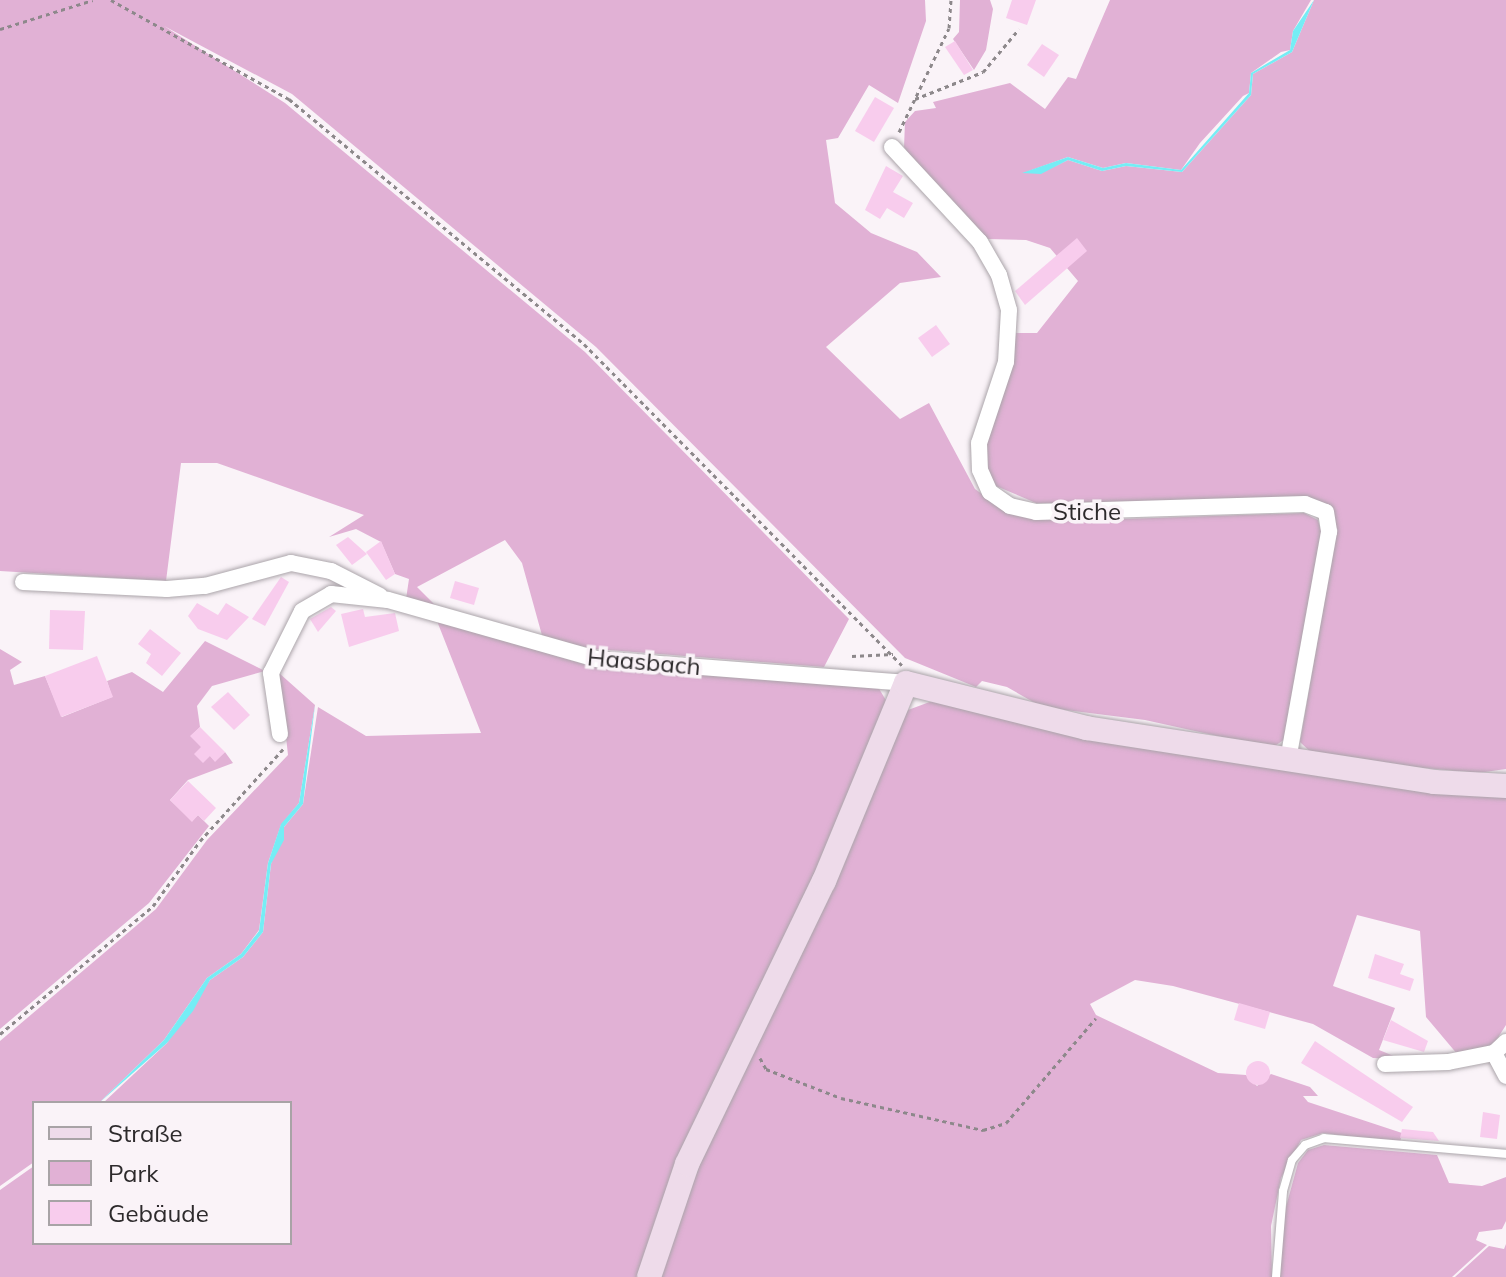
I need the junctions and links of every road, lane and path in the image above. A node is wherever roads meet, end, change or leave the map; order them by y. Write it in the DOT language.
graph roads {
  1 [pos="93,0"];
  2 [pos="111,0"];
  3 [pos="951,0"];
  4 [pos="0,29"];
  5 [pos="1019,29"];
  6 [pos="915,99"];
  7 [pos="892,147"];
  8 [pos="23,582"];
  9 [pos="388,600"];
  10 [pos="893,654"];
  11 [pos="852,656"];
  12 [pos="911,682"];
  13 [pos="280,734"];
  14 [pos="1288,761"];
  15 [pos="1506,786"];
  16 [pos="1096,1018"];
  17 [pos="0,1034"];
  18 [pos="750,1040"];
  19 [pos="1500,1048"];
  20 [pos="1385,1064"];
  21 [pos="1506,1076"];
  22 [pos="1506,1154"];
  23 [pos="649,1277"];
  24 [pos="1276,1277"];
  1 -- 4 [label="path"];
  2 -- 10 [label="path"];
  3 -- 6 [label="path"];
  5 -- 6 [label="path"];
  6 -- 7 [label="path"];
  7 -- 14 [label="street, Stiche"];
  8 -- 9 [label="street, Haasbach"];
  9 -- 12 [label="street, Haasbach"];
  9 -- 13 [label="street, Haasbach"];
  10 -- 11 [label="path"];
  10 -- 12 [label="path"];
  12 -- 14 [label="street"];
  12 -- 18 [label="street"];
  13 -- 17 [label="path"];
  14 -- 15 [label="street"];
  16 -- 18 [label="path"];
  18 -- 23 [label="street"];
  19 -- 20 [label="street"];
  19 -- 21 [label="street"];
  22 -- 24 [label="lane"];
}
